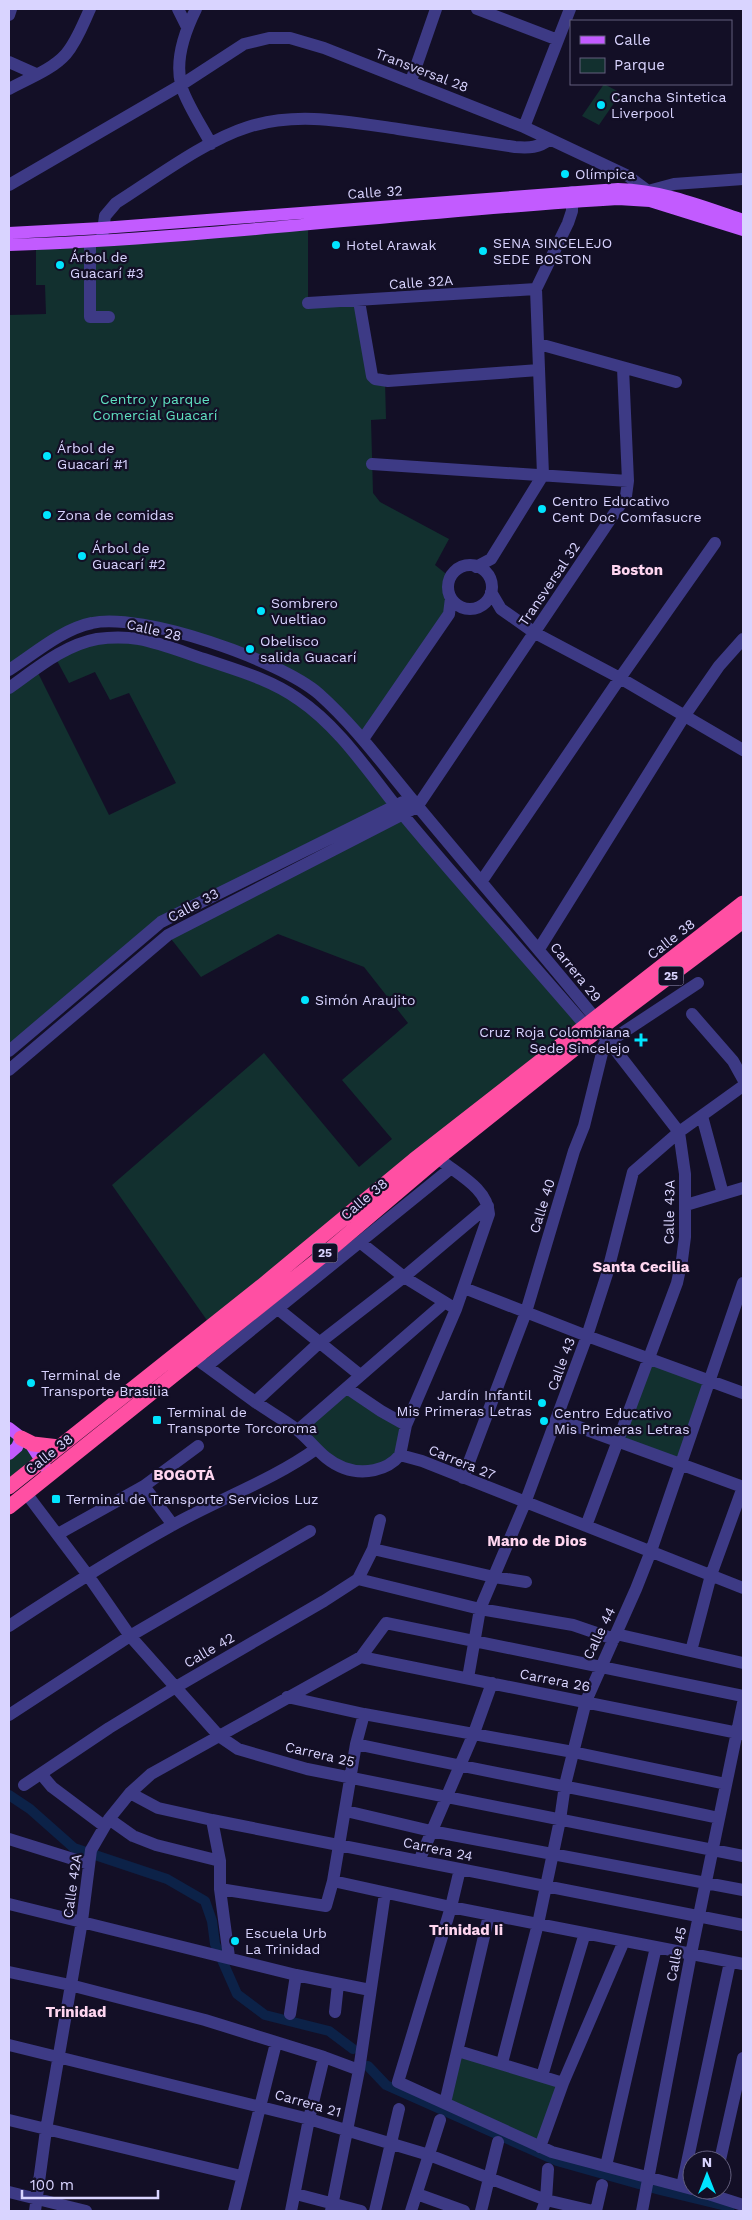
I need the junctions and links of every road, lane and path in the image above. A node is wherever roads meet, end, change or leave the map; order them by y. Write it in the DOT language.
graph roads {
  1 [pos="11,9"];
  2 [pos="90,9"];
  3 [pos="178,9"];
  4 [pos="196,9"];
  5 [pos="436,9"];
  6 [pos="477,9"];
  7 [pos="570,9"];
  8 [pos="9,15"];
  9 [pos="187,27"];
  10 [pos="558,40"];
  11 [pos="9,62"];
  12 [pos="36,74"];
  13 [pos="411,81"];
  14 [pos="181,85"];
  15 [pos="9,89"];
  16 [pos="524,127"];
  17 [pos="550,139"];
  18 [pos="211,144"];
  19 [pos="743,179"];
  20 [pos="9,185"];
  21 [pos="648,191"];
  22 [pos="572,197"];
  23 [pos="601,200"];
  24 [pos="689,213"];
  25 [pos="743,220"];
  26 [pos="102,228"];
  27 [pos="743,230"];
  28 [pos="9,233"];
  29 [pos="96,242"];
  30 [pos="9,245"];
  31 [pos="536,289"];
  32 [pos="359,301"];
  33 [pos="308,303"];
  34 [pos="109,317"];
  35 [pos="538,344"];
  36 [pos="623,368"];
  37 [pos="539,370"];
  38 [pos="676,382"];
  39 [pos="372,464"];
  40 [pos="544,475"];
  41 [pos="628,481"];
  42 [pos="715,543"];
  43 [pos="491,559"];
  44 [pos="476,567"];
  45 [pos="491,586"];
  46 [pos="451,598"];
  47 [pos="474,608"];
  48 [pos="501,609"];
  49 [pos="449,614"];
  50 [pos="535,633"];
  51 [pos="743,638"];
  52 [pos="257,658"];
  53 [pos="9,670"];
  54 [pos="620,678"];
  55 [pos="9,688"];
  56 [pos="298,698"];
  57 [pos="685,715"];
  58 [pos="363,739"];
  59 [pos="743,750"];
  60 [pos="417,800"];
  61 [pos="400,810"];
  62 [pos="481,882"];
  63 [pos="743,903"];
  64 [pos="743,921"];
  65 [pos="538,949"];
  66 [pos="698,983"];
  67 [pos="79,993"];
  68 [pos="88,1004"];
  69 [pos="692,1014"];
  70 [pos="592,1024"];
  71 [pos="610,1043"];
  72 [pos="9,1051"];
  73 [pos="9,1070"];
  74 [pos="743,1079"];
  75 [pos="743,1086"];
  76 [pos="702,1116"];
  77 [pos="679,1132"];
  78 [pos="438,1158"];
  79 [pos="450,1169"];
  80 [pos="743,1188"];
  81 [pos="723,1194"];
  82 [pos="686,1205"];
  83 [pos="488,1206"];
  84 [pos="361,1243"];
  85 [pos="404,1277"];
  86 [pos="743,1283"];
  87 [pos="464,1288"];
  88 [pos="444,1303"];
  89 [pos="278,1309"];
  90 [pos="456,1309"];
  91 [pos="526,1312"];
  92 [pos="587,1336"];
  93 [pos="320,1343"];
  94 [pos="650,1359"];
  95 [pos="201,1362"];
  96 [pos="360,1375"];
  97 [pos="710,1381"];
  98 [pos="347,1388"];
  99 [pos="743,1393"];
  100 [pos="255,1402"];
  101 [pos="556,1419"];
  102 [pos="406,1425"];
  103 [pos="9,1428"];
  104 [pos="298,1430"];
  105 [pos="21,1438"];
  106 [pos="619,1441"];
  107 [pos="198,1446"];
  108 [pos="59,1447"];
  109 [pos="316,1449"];
  110 [pos="9,1454"];
  111 [pos="400,1455"];
  112 [pos="41,1462"];
  113 [pos="682,1464"];
  114 [pos="51,1474"];
  115 [pos="463,1478"];
  116 [pos="10,1484"];
  117 [pos="144,1486"];
  118 [pos="743,1487"];
  119 [pos="26,1493"];
  120 [pos="525,1503"];
  121 [pos="9,1507"];
  122 [pos="380,1520"];
  123 [pos="172,1525"];
  124 [pos="586,1526"];
  125 [pos="310,1531"];
  126 [pos="58,1534"];
  127 [pos="373,1549"];
  128 [pos="651,1551"];
  129 [pos="87,1574"];
  130 [pos="711,1575"];
  131 [pos="494,1577"];
  132 [pos="358,1578"];
  133 [pos="526,1582"];
  134 [pos="743,1588"];
  135 [pos="480,1609"];
  136 [pos="9,1626"];
  137 [pos="130,1636"];
  138 [pos="615,1636"];
  139 [pos="474,1642"];
  140 [pos="691,1651"];
  141 [pos="361,1657"];
  142 [pos="743,1662"];
  143 [pos="600,1667"];
  144 [pos="468,1678"];
  145 [pos="492,1683"];
  146 [pos="176,1687"];
  147 [pos="743,1696"];
  148 [pos="287,1697"];
  149 [pos="586,1701"];
  150 [pos="743,1703"];
  151 [pos="9,1714"];
  152 [pos="364,1714"];
  153 [pos="474,1733"];
  154 [pos="740,1733"];
  155 [pos="219,1736"];
  156 [pos="356,1744"];
  157 [pos="573,1752"];
  158 [pos="459,1766"];
  159 [pos="41,1774"];
  160 [pos="350,1777"];
  161 [pos="726,1784"];
  162 [pos="565,1785"];
  163 [pos="24,1786"];
  164 [pos="130,1793"];
  165 [pos="446,1798"];
  166 [pos="346,1811"];
  167 [pos="719,1818"];
  168 [pos="212,1820"];
  169 [pos="560,1820"];
  170 [pos="107,1823"];
  171 [pos="430,1831"];
  172 [pos="9,1839"];
  173 [pos="340,1844"];
  174 [pos="712,1851"];
  175 [pos="553,1853"];
  176 [pos="743,1856"];
  177 [pos="89,1861"];
  178 [pos="419,1861"];
  179 [pos="220,1862"];
  180 [pos="460,1870"];
  181 [pos="333,1881"];
  182 [pos="706,1884"];
  183 [pos="546,1886"];
  184 [pos="220,1889"];
  185 [pos="743,1890"];
  186 [pos="385,1894"];
  187 [pos="9,1904"];
  188 [pos="451,1907"];
  189 [pos="489,1915"];
  190 [pos="699,1917"];
  191 [pos="82,1921"];
  192 [pos="538,1924"];
  193 [pos="743,1925"];
  194 [pos="585,1933"];
  195 [pos="624,1941"];
  196 [pos="656,1947"];
  197 [pos="691,1954"];
  198 [pos="222,1956"];
  199 [pos="730,1962"];
  200 [pos="743,1964"];
  201 [pos="9,1972"];
  202 [pos="296,1975"];
  203 [pos="338,1984"];
  204 [pos="70,1985"];
  205 [pos="370,1990"];
  206 [pos="335,2012"];
  207 [pos="290,2014"];
  208 [pos="276,2043"];
  209 [pos="9,2045"];
  210 [pos="458,2051"];
  211 [pos="58,2056"];
  212 [pos="324,2057"];
  213 [pos="743,2058"];
  214 [pos="502,2063"];
  215 [pos="359,2070"];
  216 [pos="542,2076"];
  217 [pos="563,2083"];
  218 [pos="445,2103"];
  219 [pos="261,2106"];
  220 [pos="399,2109"];
  221 [pos="310,2119"];
  222 [pos="9,2120"];
  223 [pos="440,2120"];
  224 [pos="46,2130"];
  225 [pos="347,2130"];
  226 [pos="498,2142"];
  227 [pos="391,2144"];
  228 [pos="540,2148"];
  229 [pos="694,2150"];
  230 [pos="722,2150"];
  231 [pos="429,2156"];
  232 [pos="606,2166"];
  233 [pos="548,2169"];
  234 [pos="241,2176"];
  235 [pos="489,2178"];
  236 [pos="602,2184"];
  237 [pos="647,2186"];
  238 [pos="682,2188"];
  239 [pos="9,2192"];
  240 [pos="296,2194"];
  241 [pos="417,2194"];
  242 [pos="36,2205"];
  243 [pos="544,2206"];
  244 [pos="332,2207"];
  245 [pos="568,2209"];
  246 [pos="456,2210"];
  247 [pos="86,2211"];
  248 [pos="234,2211"];
  249 [pos="291,2211"];
  250 [pos="361,2211"];
  251 [pos="375,2211"];
  252 [pos="411,2211"];
  253 [pos="480,2211"];
  254 [pos="594,2211"];
  255 [pos="642,2211"];
  1 -- 8 [label="street"];
  2 -- 12 [label="street"];
  3 -- 9 [label="street"];
  4 -- 9 [label="street"];
  5 -- 13 [label="street"];
  6 -- 10 [label="street"];
  7 -- 10 [label="street"];
  9 -- 14 [label="street"];
  10 -- 16 [label="street"];
  11 -- 12 [label="street"];
  12 -- 15 [label="street"];
  13 -- 14 [label="street, Transversal 28"];
  13 -- 16 [label="street, Transversal 28"];
  14 -- 18 [label="street"];
  14 -- 20 [label="street, Transversal 28"];
  16 -- 17 [label="street, Transversal 28"];
  17 -- 18 [label="street"];
  17 -- 21 [label="street, Transversal 28"];
  18 -- 26 [label="street"];
  19 -- 21 [label="street, Calle 32"];
  21 -- 22 [label="main road, Calle 32"];
  21 -- 23 [label="main road"];
  21 -- 24 [label="main road"];
  21 -- 25 [label="main road"];
  22 -- 23 [label="main road, Calle 32"];
  22 -- 26 [label="main road, Calle 32"];
  22 -- 29 [label="main road, Calle 32"];
  22 -- 31 [label="street"];
  23 -- 24 [label="main road"];
  24 -- 27 [label="main road"];
  26 -- 28 [label="main road, Calle 32"];
  26 -- 29 [label="street"];
  29 -- 30 [label="main road, Calle 32"];
  29 -- 34 [label="street"];
  31 -- 32 [label="street, Calle 32A"];
  31 -- 35 [label="street"];
  32 -- 33 [label="street, Calle 32A"];
  32 -- 37 [label="street"];
  35 -- 36 [label="street"];
  35 -- 37 [label="street"];
  36 -- 38 [label="street"];
  36 -- 41 [label="street, Transversal 32"];
  37 -- 40 [label="street"];
  39 -- 40 [label="street"];
  40 -- 41 [label="street"];
  40 -- 43 [label="street"];
  41 -- 50 [label="street, Transversal 32"];
  42 -- 54 [label="street"];
  43 -- 44 [label="street"];
  43 -- 45 [label="street"];
  44 -- 45 [label="street"];
  44 -- 46 [label="street"];
  45 -- 47 [label="street"];
  45 -- 48 [label="street"];
  46 -- 47 [label="street"];
  46 -- 49 [label="street"];
  47 -- 48 [label="street"];
  47 -- 49 [label="street"];
  48 -- 50 [label="street"];
  49 -- 58 [label="street"];
  50 -- 54 [label="street"];
  50 -- 60 [label="street, Transversal 32"];
  51 -- 57 [label="street"];
  52 -- 53 [label="street, Calle 28"];
  52 -- 58 [label="street, Carrera 29"];
  54 -- 57 [label="street"];
  54 -- 62 [label="street"];
  55 -- 56 [label="street, Calle 28"];
  56 -- 61 [label="street, Carrera 29"];
  57 -- 59 [label="street"];
  57 -- 65 [label="street"];
  58 -- 60 [label="street, Carrera 29"];
  60 -- 61 [label="street, Calle 33"];
  60 -- 62 [label="street, Carrera 29"];
  61 -- 67 [label="street, Calle 33"];
  61 -- 68 [label="street, Calle 33"];
  61 -- 70 [label="street, Carrera 29"];
  62 -- 65 [label="street, Carrera 29"];
  63 -- 70 [label="highway, Calle 38 / 25"];
  64 -- 70 [label="highway, Calle 38 / 25"];
  65 -- 70 [label="street, Carrera 29"];
  66 -- 71 [label="street, Calle 40"];
  67 -- 68 [label="street"];
  67 -- 72 [label="street, Calle 33"];
  68 -- 73 [label="street, Calle 33"];
  69 -- 74 [label="street"];
  70 -- 71 [label="street, Calle 43A"];
  70 -- 78 [label="highway, Calle 38 / 25"];
  70 -- 108 [label="highway, Calle 38 / 25"];
  71 -- 77 [label="street, Calle 43A"];
  71 -- 91 [label="street, Calle 40"];
  75 -- 76 [label="street, Calle 43"];
  76 -- 77 [label="street, Calle 43"];
  76 -- 81 [label="street"];
  77 -- 82 [label="street, Calle 43A"];
  77 -- 92 [label="street, Calle 43"];
  78 -- 79 [label="street"];
  78 -- 95 [label="highway, Calle 38 / 25"];
  79 -- 83 [label="street"];
  79 -- 84 [label="street"];
  80 -- 81 [label="street"];
  81 -- 82 [label="street"];
  82 -- 94 [label="street, Calle 43A"];
  83 -- 85 [label="street"];
  83 -- 87 [label="street"];
  84 -- 85 [label="street"];
  84 -- 89 [label="street"];
  85 -- 88 [label="street"];
  85 -- 93 [label="street"];
  86 -- 97 [label="street, Calle 44"];
  87 -- 90 [label="street"];
  87 -- 91 [label="street"];
  88 -- 90 [label="street"];
  88 -- 96 [label="street"];
  89 -- 93 [label="street"];
  89 -- 95 [label="street"];
  90 -- 102 [label="street"];
  91 -- 92 [label="street"];
  91 -- 115 [label="street, Calle 40"];
  92 -- 94 [label="street"];
  92 -- 101 [label="street, Calle 43"];
  93 -- 96 [label="street"];
  93 -- 100 [label="street"];
  94 -- 97 [label="street"];
  94 -- 106 [label="street, Calle 43A"];
  95 -- 100 [label="street"];
  95 -- 114 [label="highway, Calle 38 / 25"];
  96 -- 98 [label="street"];
  97 -- 99 [label="street"];
  97 -- 113 [label="street, Calle 44"];
  98 -- 102 [label="street"];
  98 -- 104 [label="street"];
  100 -- 104 [label="street"];
  101 -- 106 [label="street"];
  101 -- 120 [label="street, Calle 43"];
  102 -- 111 [label="street"];
  103 -- 105 [label="main road"];
  104 -- 109 [label="street"];
  105 -- 108 [label="highway"];
  105 -- 110 [label="main road"];
  105 -- 112 [label="main road"];
  106 -- 113 [label="street"];
  106 -- 124 [label="street, Calle 43A"];
  107 -- 117 [label="street"];
  108 -- 112 [label="highway, Calle 38 / 25"];
  109 -- 111 [label="street"];
  109 -- 123 [label="street"];
  111 -- 115 [label="street, Carrera 27"];
  112 -- 114 [label="main road"];
  112 -- 116 [label="highway, Calle 38 / 25"];
  113 -- 118 [label="street"];
  113 -- 128 [label="street, Calle 44"];
  114 -- 119 [label="highway, Calle 38 / 25"];
  115 -- 120 [label="street, Carrera 27"];
  116 -- 119 [label="main road, Carrera 25"];
  117 -- 123 [label="street"];
  117 -- 126 [label="street"];
  118 -- 130 [label="street"];
  119 -- 121 [label="highway, Calle 38 / 25"];
  119 -- 126 [label="street, Carrera 25"];
  120 -- 124 [label="street, Carrera 27"];
  120 -- 131 [label="street, Calle 43"];
  122 -- 127 [label="street, Calle 42"];
  123 -- 129 [label="street"];
  124 -- 128 [label="street, Carrera 27"];
  125 -- 137 [label="street"];
  126 -- 129 [label="street, Carrera 25"];
  127 -- 131 [label="street"];
  127 -- 132 [label="street, Calle 42"];
  128 -- 130 [label="street, Carrera 27"];
  128 -- 138 [label="street, Calle 44"];
  129 -- 136 [label="street"];
  129 -- 137 [label="street, Carrera 25"];
  130 -- 134 [label="street, Carrera 27"];
  130 -- 140 [label="street"];
  131 -- 133 [label="street"];
  131 -- 135 [label="street, Calle 43"];
  132 -- 135 [label="street"];
  132 -- 146 [label="street, Calle 42"];
  135 -- 138 [label="street"];
  135 -- 139 [label="street, Calle 43"];
  137 -- 146 [label="street, Carrera 25"];
  137 -- 151 [label="street"];
  138 -- 140 [label="street"];
  138 -- 143 [label="street, Calle 44"];
  139 -- 141 [label="street, Calle 42A"];
  139 -- 143 [label="street"];
  139 -- 144 [label="street, Calle 43"];
  140 -- 142 [label="street"];
  141 -- 144 [label="street, Carrera 26"];
  141 -- 148 [label="street, Calle 42A"];
  143 -- 147 [label="street"];
  143 -- 149 [label="street, Calle 44"];
  144 -- 145 [label="street, Carrera 26"];
  145 -- 149 [label="street, Carrera 26"];
  145 -- 153 [label="street"];
  146 -- 155 [label="street, Carrera 25"];
  146 -- 159 [label="street, Calle 42"];
  148 -- 152 [label="street"];
  148 -- 155 [label="street, Calle 42A"];
  149 -- 154 [label="street, Carrera 26"];
  149 -- 157 [label="street, Calle 44"];
  150 -- 154 [label="street, Calle 45"];
  152 -- 153 [label="street"];
  152 -- 156 [label="street"];
  153 -- 157 [label="street"];
  153 -- 158 [label="street"];
  154 -- 161 [label="street, Calle 45"];
  155 -- 160 [label="street, Carrera 25"];
  155 -- 164 [label="street, Calle 42A"];
  156 -- 158 [label="street"];
  156 -- 160 [label="street"];
  157 -- 161 [label="street"];
  157 -- 162 [label="street, Calle 44"];
  158 -- 162 [label="street"];
  158 -- 165 [label="street"];
  159 -- 163 [label="street, Calle 42"];
  159 -- 170 [label="street"];
  160 -- 165 [label="street, Carrera 25"];
  160 -- 166 [label="street"];
  161 -- 167 [label="street, Calle 45"];
  162 -- 167 [label="street"];
  162 -- 169 [label="street, Calle 44"];
  164 -- 168 [label="street, Carrera 24"];
  164 -- 170 [label="street, Calle 42A"];
  165 -- 169 [label="street, Carrera 25"];
  165 -- 171 [label="street"];
  166 -- 171 [label="street"];
  166 -- 173 [label="street"];
  167 -- 174 [label="street, Calle 45"];
  168 -- 173 [label="street, Carrera 24"];
  168 -- 179 [label="street"];
  169 -- 174 [label="street, Carrera 25"];
  169 -- 175 [label="street, Calle 44"];
  170 -- 177 [label="street, Calle 42A"];
  170 -- 179 [label="street"];
  171 -- 175 [label="street"];
  171 -- 178 [label="street"];
  172 -- 177 [label="street"];
  173 -- 178 [label="street, Carrera 24"];
  173 -- 181 [label="street"];
  174 -- 176 [label="street, Carrera 25"];
  174 -- 182 [label="street, Calle 45"];
  175 -- 182 [label="street"];
  175 -- 183 [label="street, Calle 44"];
  177 -- 191 [label="street, Calle 42A"];
  178 -- 180 [label="street, Carrera 24"];
  179 -- 184 [label="street"];
  180 -- 183 [label="street, Carrera 24"];
  180 -- 188 [label="street"];
  181 -- 184 [label="street"];
  181 -- 186 [label="street"];
  182 -- 185 [label="street"];
  182 -- 190 [label="street, Calle 45"];
  183 -- 190 [label="street, Carrera 24"];
  183 -- 192 [label="street, Calle 44"];
  184 -- 198 [label="street"];
  186 -- 188 [label="street"];
  186 -- 205 [label="street"];
  187 -- 191 [label="street"];
  188 -- 189 [label="street"];
  188 -- 218 [label="street"];
  189 -- 192 [label="street"];
  189 -- 210 [label="street"];
  190 -- 193 [label="street, Carrera 24"];
  190 -- 197 [label="street, Calle 45"];
  191 -- 198 [label="street"];
  191 -- 204 [label="street, Calle 42A"];
  192 -- 194 [label="street"];
  192 -- 214 [label="street, Calle 44"];
  194 -- 195 [label="street"];
  194 -- 216 [label="street"];
  195 -- 196 [label="street"];
  195 -- 217 [label="street"];
  196 -- 197 [label="street"];
  196 -- 232 [label="street"];
  197 -- 199 [label="street"];
  197 -- 237 [label="street, Calle 45"];
  198 -- 202 [label="street"];
  199 -- 200 [label="street"];
  199 -- 229 [label="street"];
  201 -- 204 [label="street"];
  202 -- 203 [label="street"];
  202 -- 207 [label="street"];
  203 -- 205 [label="street"];
  203 -- 206 [label="street"];
  204 -- 208 [label="street"];
  204 -- 211 [label="street, Calle 42A"];
  205 -- 215 [label="street"];
  208 -- 212 [label="street"];
  208 -- 219 [label="street"];
  209 -- 211 [label="street, Carrera 21"];
  210 -- 214 [label="street"];
  210 -- 218 [label="street"];
  211 -- 219 [label="street, Carrera 21"];
  211 -- 224 [label="street, Calle 42A"];
  212 -- 215 [label="street"];
  212 -- 221 [label="street"];
  213 -- 230 [label="street"];
  214 -- 216 [label="street"];
  215 -- 225 [label="street"];
  216 -- 217 [label="street"];
  217 -- 228 [label="street"];
  218 -- 228 [label="street"];
  219 -- 221 [label="street, Carrera 21"];
  219 -- 234 [label="street"];
  220 -- 227 [label="street"];
  221 -- 225 [label="street, Carrera 21"];
  221 -- 240 [label="street"];
  222 -- 224 [label="street"];
  223 -- 231 [label="street"];
  224 -- 234 [label="street"];
  224 -- 242 [label="street, Calle 42A"];
  225 -- 227 [label="street, Carrera 21"];
  225 -- 244 [label="street"];
  226 -- 235 [label="street"];
  227 -- 231 [label="street, Carrera 21"];
  227 -- 251 [label="street"];
  228 -- 232 [label="street"];
  231 -- 235 [label="street, Carrera 21"];
  231 -- 241 [label="street"];
  232 -- 237 [label="street"];
  233 -- 243 [label="street"];
  234 -- 248 [label="street"];
  235 -- 243 [label="street, Carrera 21"];
  235 -- 253 [label="street"];
  236 -- 254 [label="street"];
  237 -- 238 [label="street"];
  237 -- 255 [label="street, Calle 45"];
  239 -- 242 [label="street"];
  240 -- 244 [label="street"];
  240 -- 249 [label="street"];
  241 -- 246 [label="street"];
  241 -- 252 [label="street"];
  242 -- 247 [label="street"];
  243 -- 245 [label="street, Carrera 21"];
  244 -- 250 [label="street"];
  245 -- 254 [label="street, Carrera 21"];
}
